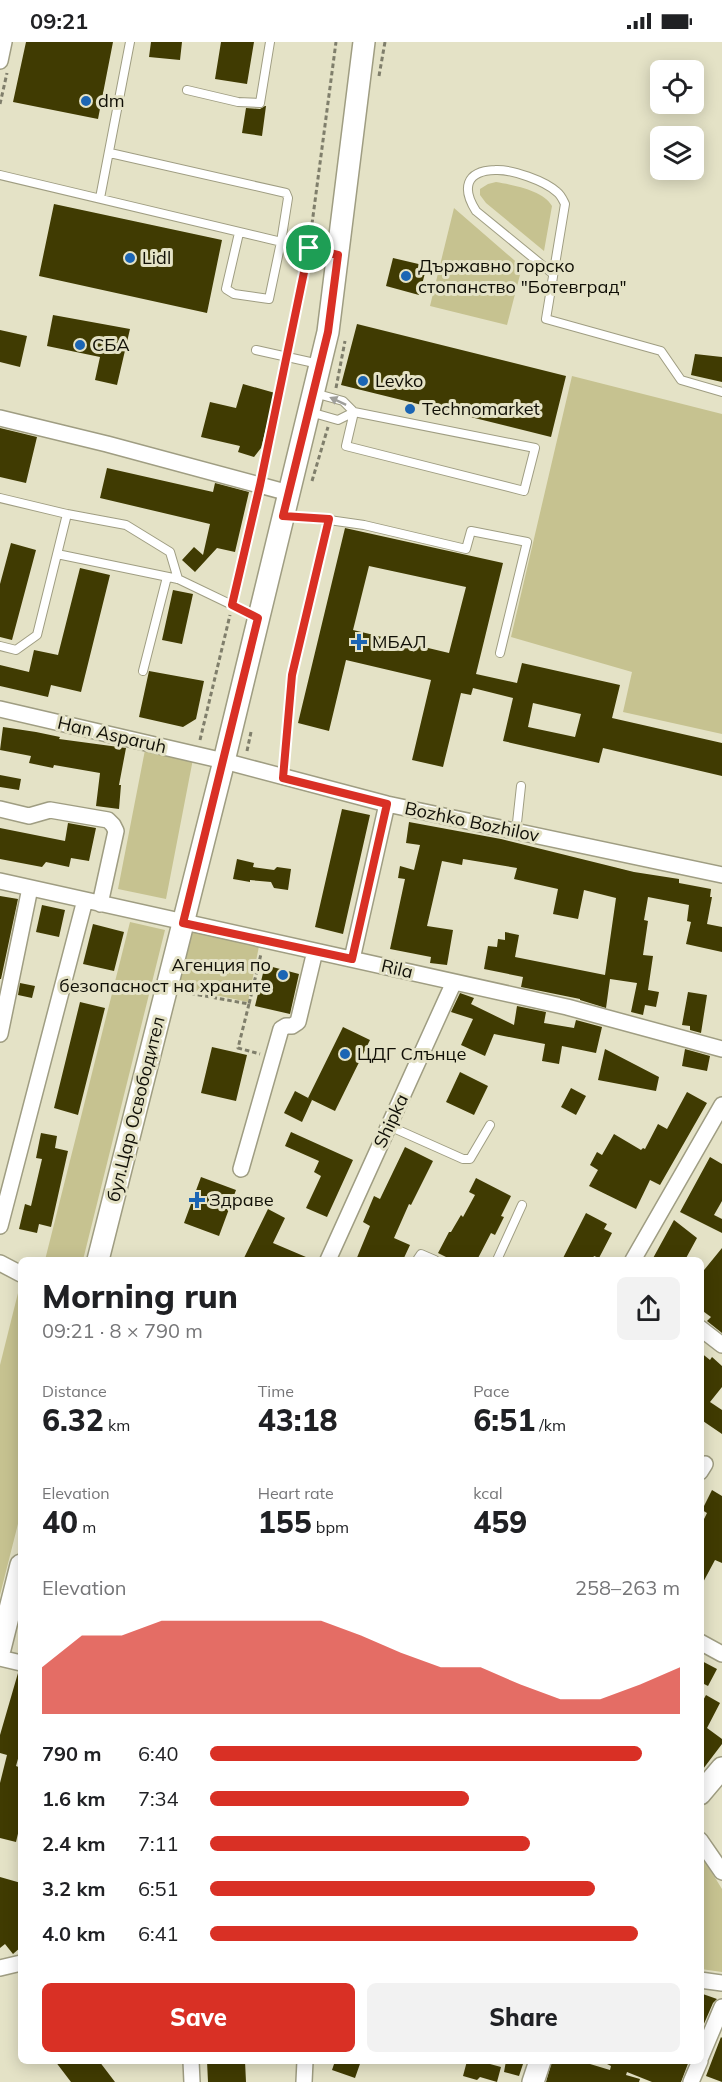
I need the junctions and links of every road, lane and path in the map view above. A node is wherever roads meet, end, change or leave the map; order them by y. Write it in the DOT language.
graph roads {
  1 [pos="4,42"];
  2 [pos="130,42"];
  3 [pos="270,42"];
  4 [pos="336,42"];
  5 [pos="364,42"];
  6 [pos="0,61"];
  7 [pos="187,90"];
  8 [pos="110,153"];
  9 [pos="0,175"];
  10 [pos="100,198"];
  11 [pos="239,232"];
  12 [pos="281,242"];
  13 [pos="309,248"];
  14 [pos="338,255"];
  15 [pos="553,274"];
  16 [pos="256,350"];
  17 [pos="287,357"];
  18 [pos="320,364"];
  19 [pos="722,392"];
  20 [pos="311,402"];
  21 [pos="354,412"];
  22 [pos="0,418"];
  23 [pos="260,485"];
  24 [pos="289,493"];
  25 [pos="0,498"];
  26 [pos="67,514"];
  27 [pos="283,516"];
  28 [pos="329,519"];
  29 [pos="57,554"];
  30 [pos="167,577"];
  31 [pos="178,579"];
  32 [pos="232,605"];
  33 [pos="258,618"];
  34 [pos="0,646"];
  35 [pos="501,653"];
  36 [pos="143,670"];
  37 [pos="0,709"];
  38 [pos="199,745"];
  39 [pos="224,761"];
  40 [pos="283,778"];
  41 [pos="521,786"];
  42 [pos="387,804"];
  43 [pos="0,809"];
  44 [pos="516,831"];
  45 [pos="722,875"];
  46 [pos="0,881"];
  47 [pos="30,888"];
  48 [pos="85,900"];
  49 [pos="100,904"];
  50 [pos="183,923"];
  51 [pos="265,940"];
  52 [pos="315,951"];
  53 [pos="352,959"];
  54 [pos="454,982"];
  55 [pos="166,988"];
  56 [pos="3,1003"];
  57 [pos="249,1004"];
  58 [pos="0,1034"];
  59 [pos="722,1049"];
  60 [pos="273,1058"];
  61 [pos="722,1105"];
  62 [pos="490,1125"];
  63 [pos="389,1126"];
  64 [pos="241,1169"];
  65 [pos="522,1205"];
  66 [pos="0,1226"];
  67 [pos="99,1257"];
  68 [pos="329,1257"];
  69 [pos="498,1257"];
  70 [pos="635,1257"];
  71 [pos="0,1263"];
  72 [pos="18,1272"];
  73 [pos="704,1331"];
  74 [pos="722,1345"];
  75 [pos="18,1578"];
  76 [pos="704,1644"];
  77 [pos="0,1649"];
  78 [pos="722,1654"];
  79 [pos="0,1658"];
  80 [pos="18,1661"];
  81 [pos="722,1768"];
  82 [pos="704,1789"];
  83 [pos="704,1846"];
  84 [pos="722,1872"];
  85 [pos="18,1964"];
  86 [pos="0,1968"];
  87 [pos="704,1981"];
  88 [pos="722,1983"];
  89 [pos="722,2007"];
  90 [pos="704,2050"];
  91 [pos="191,2064"];
  92 [pos="305,2064"];
  93 [pos="539,2064"];
  94 [pos="698,2064"];
  95 [pos="192,2082"];
  96 [pos="304,2082"];
  97 [pos="533,2082"];
  98 [pos="691,2082"];
  1 -- 6 [label="street"];
  2 -- 8 [label="lane"];
  3 -- 7 [label="lane"];
  4 -- 13 [label="path"];
  5 -- 14 [label="street, бул.Цар Освободител"];
  8 -- 10 [label="lane"];
  8 -- 12 [label="lane"];
  9 -- 10 [label="lane"];
  10 -- 11 [label="lane"];
  11 -- 12 [label="lane"];
  11 -- 12 [label="lane"];
  12 -- 13 [label="lane"];
  13 -- 14 [label="lane"];
  13 -- 17 [label="path"];
  14 -- 18 [label="street, бул.Цар Освободител"];
  15 -- 15 [label="lane"];
  15 -- 19 [label="lane"];
  16 -- 17 [label="lane"];
  17 -- 18 [label="lane"];
  17 -- 23 [label="path"];
  18 -- 20 [label="street, бул.Цар Освободител"];
  21 -- 20 [label="lane, one-way"];
  20 -- 21 [label="lane"];
  20 -- 24 [label="street, бул.Цар Освободител"];
  21 -- 21 [label="lane"];
  22 -- 23 [label="street"];
  23 -- 24 [label="street"];
  23 -- 32 [label="path"];
  24 -- 27 [label="street, бул.Цар Освободител"];
  25 -- 26 [label="lane"];
  26 -- 29 [label="lane"];
  26 -- 31 [label="lane"];
  27 -- 28 [label="lane"];
  27 -- 33 [label="street, бул.Цар Освободител"];
  28 -- 35 [label="lane"];
  28 -- 40 [label="lane"];
  29 -- 30 [label="lane"];
  29 -- 34 [label="lane"];
  30 -- 31 [label="lane"];
  30 -- 36 [label="lane"];
  31 -- 32 [label="lane"];
  32 -- 33 [label="lane"];
  32 -- 38 [label="path"];
  33 -- 39 [label="street, бул.Цар Освободител"];
  37 -- 39 [label="street, Han Asparuh"];
  39 -- 40 [label="street, Bozhko Bozhilov"];
  39 -- 50 [label="street, бул.Цар Освободител"];
  40 -- 42 [label="street, Bozhko Bozhilov"];
  41 -- 44 [label="lane"];
  42 -- 44 [label="street, Bozhko Bozhilov"];
  42 -- 53 [label="street"];
  43 -- 49 [label="street"];
  44 -- 45 [label="street, Bozhko Bozhilov"];
  46 -- 47 [label="street, Rila"];
  47 -- 48 [label="street, Rila"];
  47 -- 56 [label="street"];
  48 -- 49 [label="street, Rila"];
  48 -- 66 [label="street"];
  49 -- 50 [label="street, Rila"];
  50 -- 51 [label="street, Rila"];
  50 -- 55 [label="street, бул.Цар Освободител"];
  51 -- 52 [label="street, Rila"];
  51 -- 57 [label="path"];
  52 -- 53 [label="street, Rila"];
  52 -- 60 [label="street"];
  53 -- 54 [label="street, Rila"];
  54 -- 59 [label="street, Rila"];
  54 -- 63 [label="street, Shipka"];
  55 -- 57 [label="path"];
  55 -- 67 [label="street, бул.Цар Освободител"];
  56 -- 58 [label="street"];
  57 -- 60 [label="path"];
  60 -- 64 [label="street"];
  61 -- 70 [label="street"];
  62 -- 63 [label="lane"];
  63 -- 68 [label="street, Shipka"];
  65 -- 69 [label="lane"];
  71 -- 72 [label="street"];
  73 -- 74 [label="street"];
  75 -- 77 [label="street"];
  76 -- 78 [label="street"];
  79 -- 80 [label="street"];
  81 -- 82 [label="street"];
  83 -- 84 [label="street"];
  85 -- 86 [label="street"];
  87 -- 88 [label="street"];
  89 -- 90 [label="street"];
  91 -- 95 [label="street"];
  92 -- 96 [label="street"];
  93 -- 97 [label="street"];
  94 -- 98 [label="street"];
}
